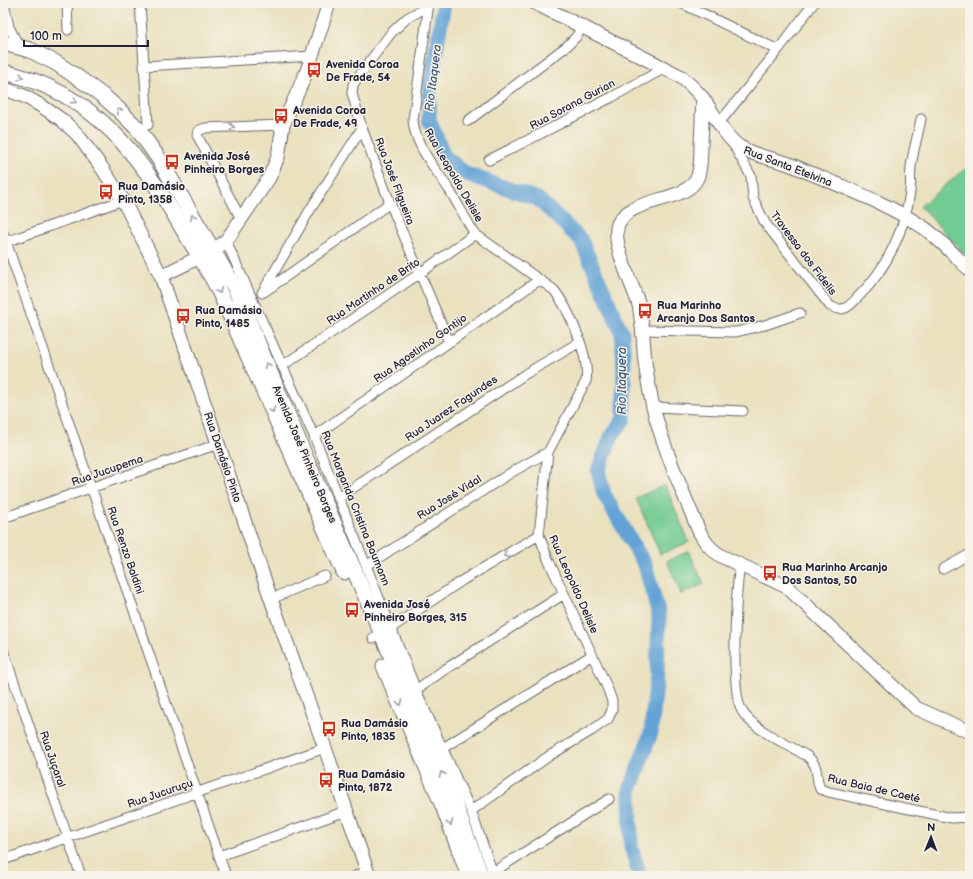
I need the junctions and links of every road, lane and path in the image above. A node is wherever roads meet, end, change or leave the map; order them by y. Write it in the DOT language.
graph roads {
  1 [pos="67,3"];
  2 [pos="140,3"];
  3 [pos="535,3"];
  4 [pos="681,3"];
  5 [pos="814,3"];
  6 [pos="429,4"];
  7 [pos="327,5"];
  8 [pos="4,8"];
  9 [pos="582,27"];
  10 [pos="68,30"];
  11 [pos="3,43"];
  12 [pos="19,46"];
  13 [pos="778,50"];
  14 [pos="312,56"];
  15 [pos="144,66"];
  16 [pos="665,68"];
  17 [pos="3,72"];
  18 [pos="3,88"];
  19 [pos="702,98"];
  20 [pos="921,119"];
  21 [pos="468,121"];
  22 [pos="720,122"];
  23 [pos="148,125"];
  24 [pos="283,125"];
  25 [pos="362,128"];
  26 [pos="731,141"];
  27 [pos="489,160"];
  28 [pos="123,200"];
  29 [pos="390,203"];
  30 [pos="904,216"];
  31 [pos="241,219"];
  32 [pos="3,233"];
  33 [pos="475,234"];
  34 [pos="226,241"];
  35 [pos="5,242"];
  36 [pos="206,254"];
  37 [pos="970,270"];
  38 [pos="419,274"];
  39 [pos="161,276"];
  40 [pos="540,280"];
  41 [pos="262,293"];
  42 [pos="252,298"];
  43 [pos="800,314"];
  44 [pos="643,330"];
  45 [pos="449,342"];
  46 [pos="580,342"];
  47 [pos="282,366"];
  48 [pos="653,407"];
  49 [pos="742,411"];
  50 [pos="314,436"];
  51 [pos="218,444"];
  52 [pos="548,452"];
  53 [pos="92,487"];
  54 [pos="338,498"];
  55 [pos="3,518"];
  56 [pos="539,535"];
  57 [pos="970,554"];
  58 [pos="740,565"];
  59 [pos="366,566"];
  60 [pos="943,569"];
  61 [pos="325,576"];
  62 [pos="564,594"];
  63 [pos="271,599"];
  64 [pos="382,633"];
  65 [pos="3,650"];
  66 [pos="592,655"];
  67 [pos="416,690"];
  68 [pos="970,732"];
  69 [pos="325,748"];
  70 [pos="443,748"];
  71 [pos="198,792"];
  72 [pos="609,799"];
  73 [pos="346,811"];
  74 [pos="471,811"];
  75 [pos="970,817"];
  76 [pos="68,838"];
  77 [pos="219,856"];
  78 [pos="3,860"];
  79 [pos="369,874"];
  80 [pos="489,875"];
  81 [pos="81,876"];
  82 [pos="226,876"];
  83 [pos="355,876"];
  84 [pos="469,876"];
  1 -- 10 [label="street"];
  2 -- 15 [label="street"];
  3 -- 9 [label="street, Rua Santa Etelvina"];
  4 -- 13 [label="street"];
  5 -- 13 [label="street"];
  6 -- 25 [label="street, Rua José Filgueira"];
  6 -- 33 [label="street, Rua Leopoldo Delisle"];
  7 -- 14 [label="street"];
  8 -- 12 [label="street"];
  9 -- 16 [label="street, Rua Santa Etelvina"];
  9 -- 21 [label="street"];
  11 -- 12 [label="main road, Avenida José Pinheiro Borges"];
  36 -- 12 [label="main road, Avenida José Pinheiro Borges, one-way"];
  13 -- 22 [label="street"];
  14 -- 15 [label="street"];
  14 -- 24 [label="street"];
  15 -- 23 [label="street"];
  16 -- 19 [label="street, Rua Santa Etelvina"];
  16 -- 27 [label="street, Rua Sorana Gurian"];
  17 -- 36 [label="main road, Avenida José Pinheiro Borges, one-way"];
  18 -- 28 [label="street, Rua Damásio Pinto"];
  19 -- 22 [label="street, Rua Santa Etelvina"];
  19 -- 44 [label="street"];
  20 -- 30 [label="street"];
  22 -- 26 [label="street, Rua Santa Etelvina"];
  24 -- 31 [label="street"];
  31 -- 24 [label="street, one-way"];
  25 -- 29 [label="street, Rua José Filgueira"];
  25 -- 41 [label="street"];
  26 -- 30 [label="street, Rua Santa Etelvina"];
  26 -- 30 [label="street, Travessa dos Fidelis"];
  28 -- 35 [label="street"];
  28 -- 39 [label="street, Rua Damásio Pinto"];
  29 -- 38 [label="street, Rua José Filgueira"];
  29 -- 41 [label="street"];
  30 -- 37 [label="street, Rua Santa Etelvina"];
  31 -- 34 [label="street"];
  32 -- 35 [label="street, Rua Renzo Baldini"];
  33 -- 38 [label="street, Rua Martinho de Brito"];
  33 -- 40 [label="street, Rua Leopoldo Delisle"];
  34 -- 36 [label="street"];
  34 -- 42 [label="street, Rua Margarida Cristina Baumann"];
  35 -- 53 [label="street, Rua Renzo Baldini"];
  36 -- 39 [label="street"];
  36 -- 64 [label="main road, Avenida José Pinheiro Borges"];
  38 -- 45 [label="street, Rua José Filgueira"];
  38 -- 47 [label="street, Rua Martinho de Brito"];
  39 -- 51 [label="street, Rua Damásio Pinto"];
  40 -- 45 [label="street, Rua Agostinho Gontijo"];
  40 -- 46 [label="street, Rua Leopoldo Delisle"];
  41 -- 42 [label="street"];
  42 -- 47 [label="street, Rua Margarida Cristina Baumann"];
  43 -- 44 [label="street"];
  44 -- 48 [label="street"];
  45 -- 50 [label="street, Rua Agostinho Gontijo"];
  46 -- 52 [label="street, Rua Leopoldo Delisle"];
  46 -- 54 [label="street, Rua Juarez Fagundes"];
  47 -- 50 [label="street, Rua Margarida Cristina Baumann"];
  48 -- 49 [label="street"];
  48 -- 58 [label="street"];
  50 -- 54 [label="street, Rua Margarida Cristina Baumann"];
  51 -- 53 [label="street, Rua Jucupema"];
  51 -- 63 [label="street, Rua Damásio Pinto"];
  52 -- 56 [label="street, Rua Leopoldo Delisle"];
  52 -- 59 [label="street, Rua José Vidal"];
  53 -- 55 [label="street, Rua Jucupema"];
  53 -- 71 [label="street, Rua Renzo Baldini"];
  54 -- 59 [label="street, Rua Margarida Cristina Baumann"];
  56 -- 62 [label="street, Rua Leopoldo Delisle"];
  56 -- 64 [label="street, one-way"];
  57 -- 60 [label="street"];
  58 -- 68 [label="street"];
  58 -- 75 [label="street, Rua Baia de Caeté"];
  59 -- 64 [label="street, Rua Margarida Cristina Baumann"];
  61 -- 63 [label="street"];
  62 -- 66 [label="street, Rua Leopoldo Delisle"];
  62 -- 67 [label="street"];
  63 -- 69 [label="street, Rua Damásio Pinto"];
  64 -- 67 [label="street, Rua Margarida Cristina Baumann"];
  80 -- 64 [label="main road, Avenida José Pinheiro Borges, one-way"];
  64 -- 84 [label="main road, Avenida José Pinheiro Borges, one-way"];
  65 -- 76 [label="street, Rua Juçaral"];
  66 -- 70 [label="street"];
  66 -- 74 [label="street, Rua Leopoldo Delisle"];
  67 -- 70 [label="street, Rua Margarida Cristina Baumann"];
  69 -- 71 [label="street, Rua Jucuruçu"];
  69 -- 73 [label="street, Rua Damásio Pinto"];
  70 -- 74 [label="street, Rua Margarida Cristina Baumann"];
  71 -- 76 [label="street, Rua Jucuruçu"];
  71 -- 77 [label="street, Rua Renzo Baldini"];
  72 -- 80 [label="street"];
  73 -- 77 [label="street"];
  73 -- 79 [label="street, Rua Damásio Pinto"];
  74 -- 80 [label="street, Rua Margarida Cristina Baumann"];
  76 -- 78 [label="street, Rua Jucuruçu"];
  76 -- 81 [label="street, Rua Juçaral"];
  77 -- 82 [label="street, Rua Renzo Baldini"];
  79 -- 83 [label="street"];
}
